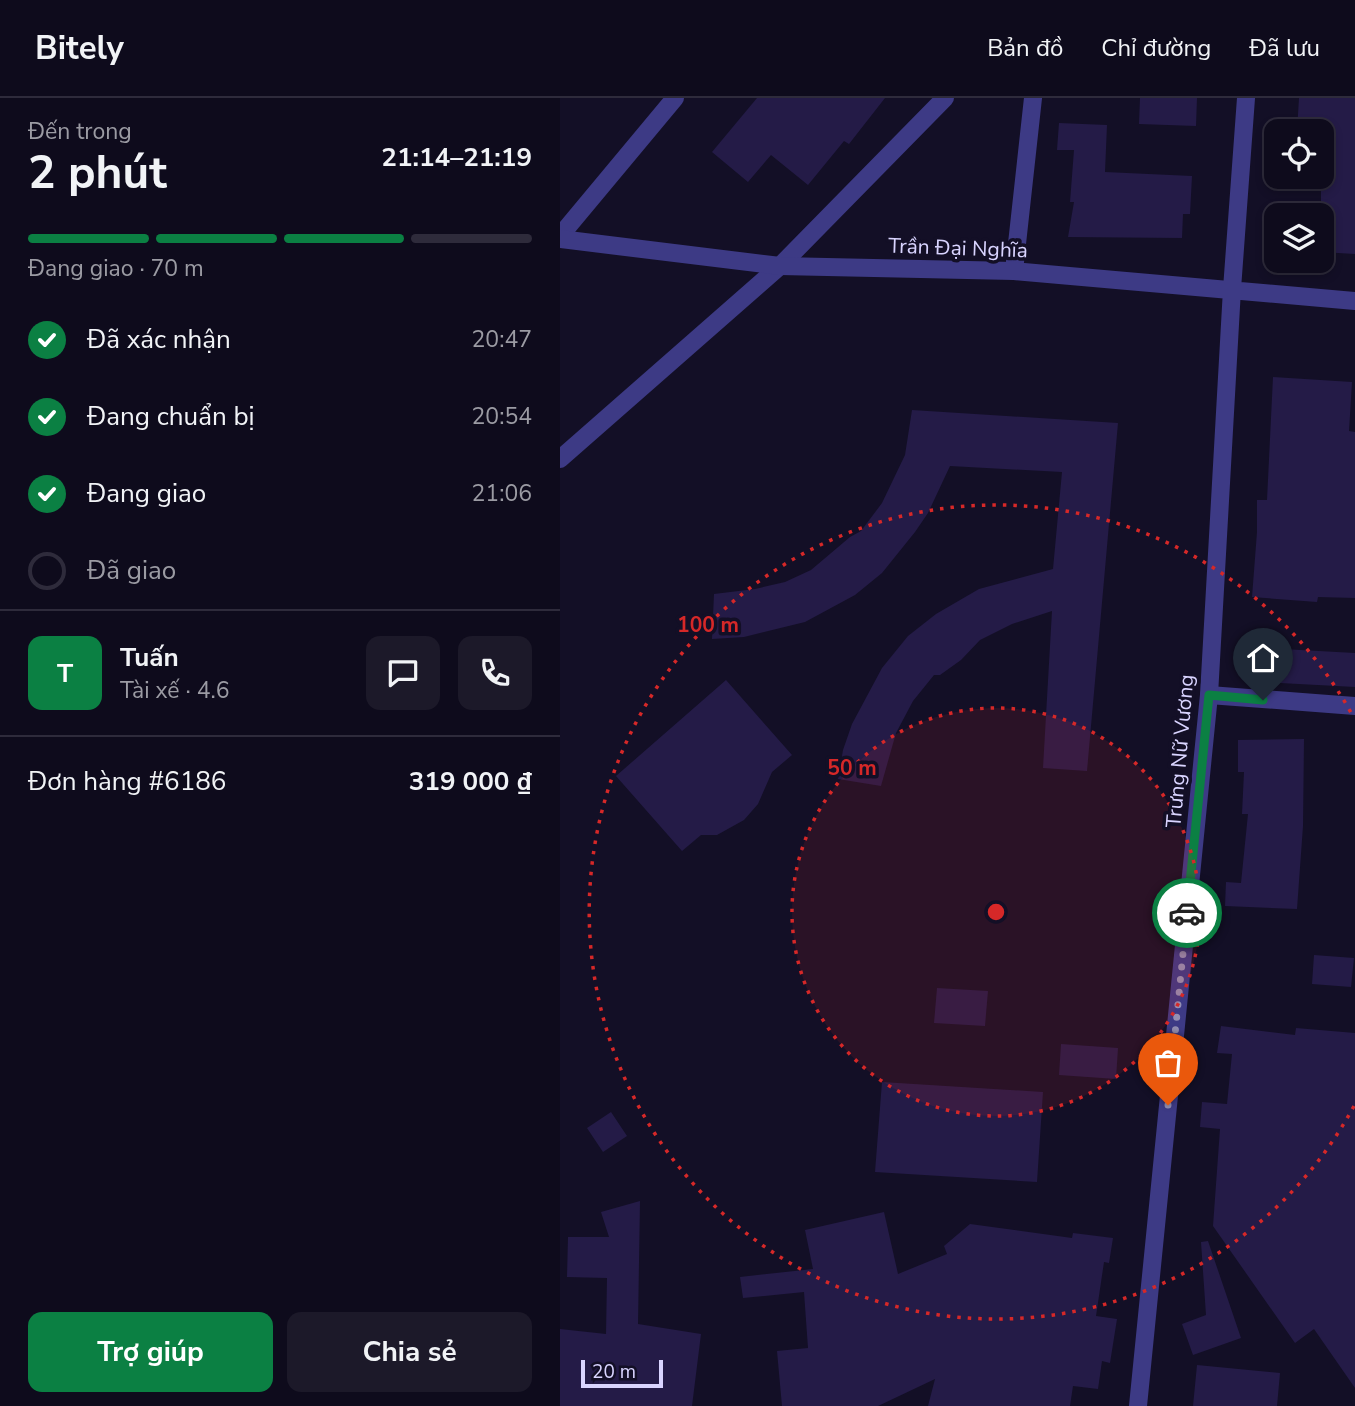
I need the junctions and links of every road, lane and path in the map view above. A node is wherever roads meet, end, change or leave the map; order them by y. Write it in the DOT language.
graph roads {
  1 [pos="675,98"];
  2 [pos="945,98"];
  3 [pos="1032,98"];
  4 [pos="1246,98"];
  5 [pos="560,237"];
  6 [pos="780,266"];
  7 [pos="1014,271"];
  8 [pos="1232,289"];
  9 [pos="1355,300"];
  10 [pos="560,459"];
  11 [pos="1209,695"];
  12 [pos="1355,706"];
  13 [pos="1138,1406"];
  1 -- 5 [label="street"];
  2 -- 6 [label="street"];
  3 -- 7 [label="street"];
  4 -- 8 [label="street, Trưng Nữ Vương"];
  5 -- 6 [label="street, Trần Đại Nghĩa"];
  6 -- 7 [label="street, Trần Đại Nghĩa"];
  6 -- 10 [label="street"];
  7 -- 8 [label="street, Trần Đại Nghĩa"];
  8 -- 9 [label="street, Trần Đại Nghĩa"];
  8 -- 11 [label="street, Trưng Nữ Vương"];
  11 -- 12 [label="street"];
  11 -- 13 [label="street, Trưng Nữ Vương"];
}
